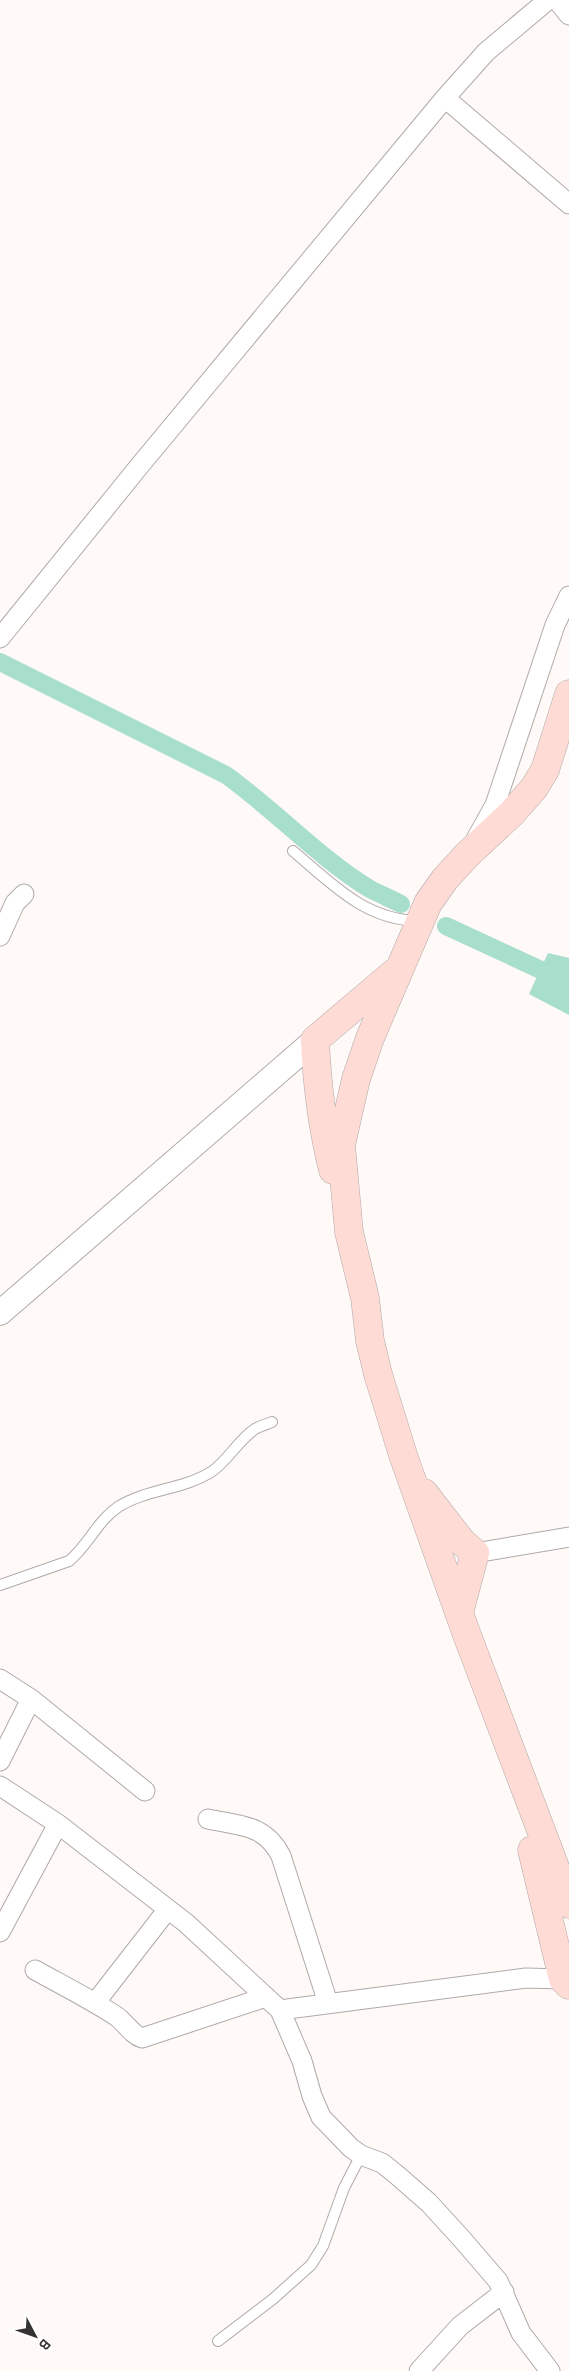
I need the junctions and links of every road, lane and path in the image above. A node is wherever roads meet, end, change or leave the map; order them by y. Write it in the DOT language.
graph roads {
  1 [pos="548,0"];
  2 [pos="557,0"];
  3 [pos="569,15"];
  4 [pos="446,98"];
  5 [pos="569,204"];
  6 [pos="569,596"];
  7 [pos="0,638"];
  8 [pos="569,694"];
  9 [pos="293,850"];
  10 [pos="467,855"];
  11 [pos="24,894"];
  12 [pos="420,921"];
  13 [pos="0,936"];
  14 [pos="398,970"];
  15 [pos="315,1040"];
  16 [pos="349,1232"];
  17 [pos="0,1313"];
  18 [pos="272,1422"];
  19 [pos="412,1481"];
  20 [pos="569,1537"];
  21 [pos="475,1554"];
  22 [pos="0,1585"];
  23 [pos="459,1612"];
  24 [pos="0,1679"];
  25 [pos="31,1699"];
  26 [pos="512,1756"];
  27 [pos="0,1761"];
  28 [pos="0,1786"];
  29 [pos="145,1791"];
  30 [pos="208,1819"];
  31 [pos="58,1824"];
  32 [pos="569,1904"];
  33 [pos="168,1909"];
  34 [pos="0,1932"];
  35 [pos="35,1970"];
  36 [pos="566,1982"];
  37 [pos="266,1997"];
  38 [pos="95,2003"];
  39 [pos="328,2004"];
  40 [pos="280,2010"];
  41 [pos="361,2155"];
  42 [pos="504,2292"];
  43 [pos="218,2341"];
  44 [pos="419,2371"];
  45 [pos="550,2371"];
  1 -- 4 [label="street"];
  2 -- 3 [label="street"];
  4 -- 5 [label="street"];
  4 -- 7 [label="street"];
  6 -- 10 [label="street"];
  8 -- 10 [label="main road"];
  9 -- 12 [label="lane"];
  10 -- 12 [label="main road"];
  11 -- 13 [label="street"];
  12 -- 14 [label="main road"];
  14 -- 15 [label="main road"];
  14 -- 16 [label="main road"];
  15 -- 16 [label="main road"];
  15 -- 17 [label="street"];
  16 -- 19 [label="main road"];
  18 -- 22 [label="lane"];
  19 -- 21 [label="main road"];
  19 -- 23 [label="main road"];
  20 -- 21 [label="street"];
  21 -- 23 [label="main road"];
  23 -- 26 [label="main road"];
  24 -- 25 [label="street"];
  25 -- 27 [label="street"];
  25 -- 29 [label="street"];
  26 -- 32 [label="main road"];
  26 -- 36 [label="main road"];
  28 -- 31 [label="street"];
  30 -- 39 [label="street"];
  31 -- 33 [label="street"];
  31 -- 34 [label="street"];
  33 -- 37 [label="street"];
  33 -- 38 [label="street"];
  35 -- 38 [label="street"];
  36 -- 39 [label="street"];
  37 -- 38 [label="street"];
  37 -- 40 [label="street"];
  39 -- 40 [label="street"];
  40 -- 41 [label="street"];
  41 -- 42 [label="street"];
  41 -- 43 [label="lane"];
  42 -- 44 [label="street"];
  42 -- 45 [label="street"];
}
